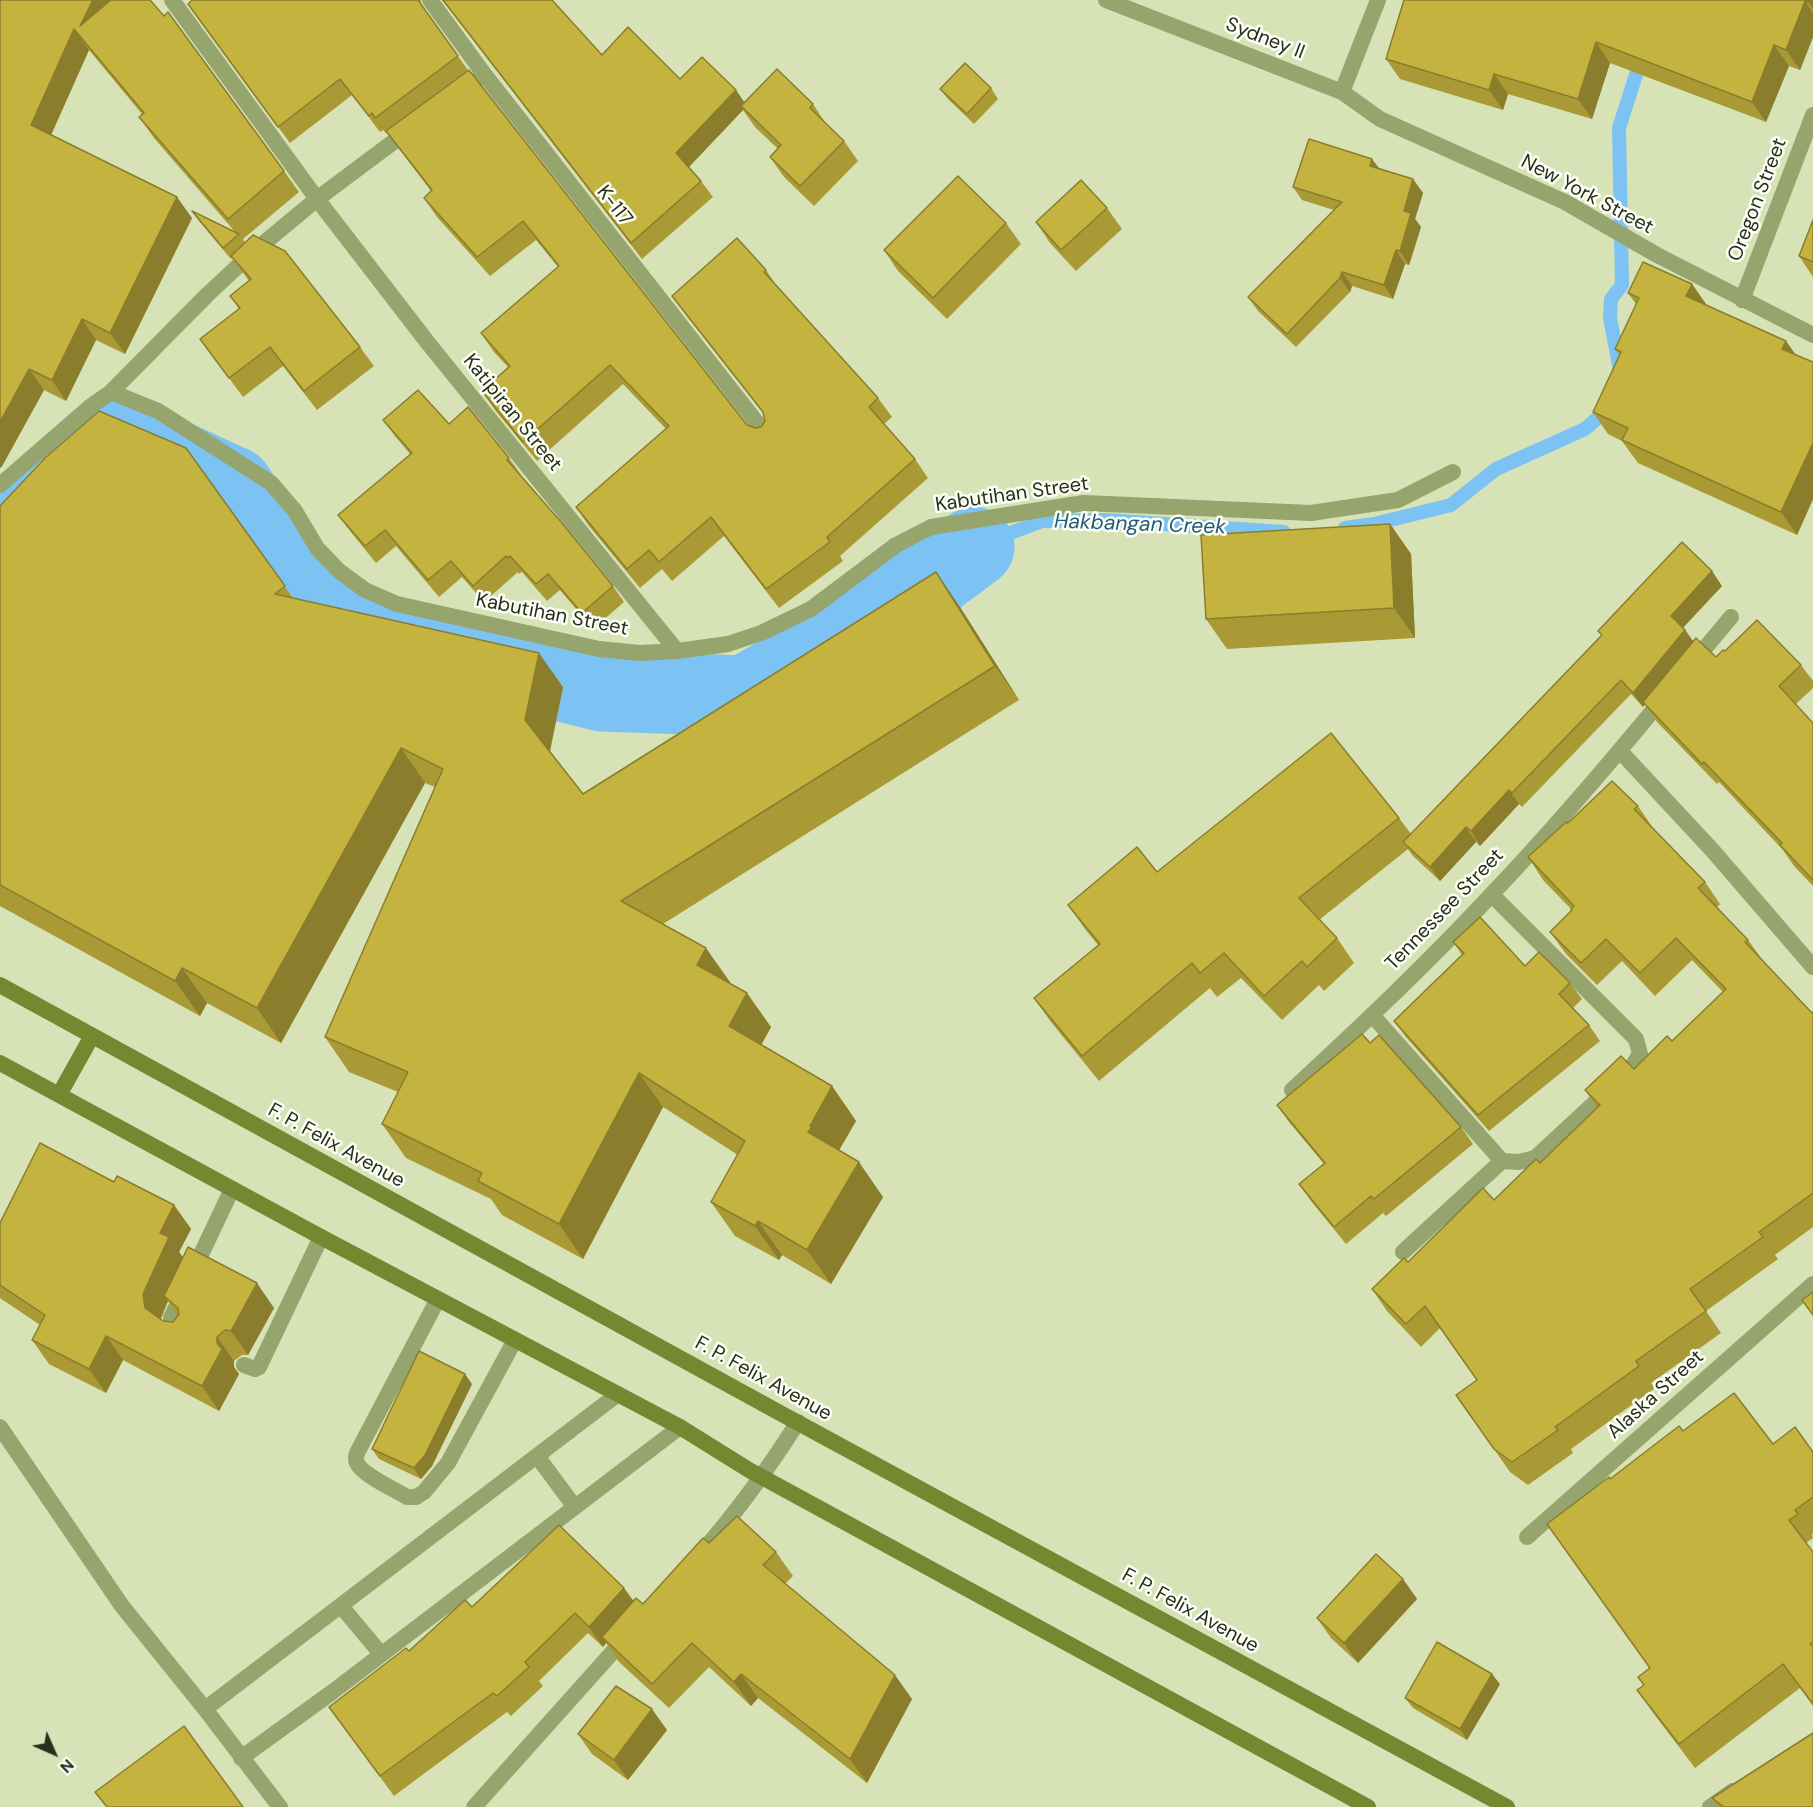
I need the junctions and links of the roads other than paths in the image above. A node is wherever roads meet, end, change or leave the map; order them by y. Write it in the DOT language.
graph roads {
  1 [pos="172,0"];
  2 [pos="430,0"];
  3 [pos="1106,0"];
  4 [pos="1378,0"];
  5 [pos="484,74"];
  6 [pos="1342,92"];
  7 [pos="447,101"];
  8 [pos="429,115"];
  9 [pos="1813,115"];
  10 [pos="317,199"];
  11 [pos="1742,300"];
  12 [pos="1813,335"];
  13 [pos="111,392"];
  14 [pos="768,437"];
  15 [pos="1453,472"];
  16 [pos="0,485"];
  17 [pos="1731,617"];
  18 [pos="677,651"];
  19 [pos="1620,751"];
  20 [pos="1492,895"];
  21 [pos="1813,967"];
  22 [pos="0,985"];
  23 [pos="1372,1016"];
  24 [pos="92,1036"];
  25 [pos="0,1063"];
  26 [pos="1292,1090"];
  27 [pos="59,1095"];
  28 [pos="1502,1161"];
  29 [pos="232,1189"];
  30 [pos="321,1237"];
  31 [pos="1403,1252"];
  32 [pos="1813,1284"];
  33 [pos="438,1299"];
  34 [pos="186,1336"];
  35 [pos="515,1340"];
  36 [pos="244,1365"];
  37 [pos="618,1394"];
  38 [pos="798,1422"];
  39 [pos="0,1427"];
  40 [pos="680,1427"];
  41 [pos="537,1456"];
  42 [pos="763,1477"];
  43 [pos="574,1506"];
  44 [pos="1527,1537"];
  45 [pos="691,1564"];
  46 [pos="341,1605"];
  47 [pos="637,1624"];
  48 [pos="381,1654"];
  49 [pos="205,1709"];
  50 [pos="242,1758"];
  51 [pos="1749,1779"];
  52 [pos="280,1807"];
  53 [pos="474,1807"];
  54 [pos="1368,1807"];
  55 [pos="1507,1807"];
  56 [pos="1710,1807"];
  1 -- 10 [label="street, Katipiran Street"];
  2 -- 5 [label="street, K-117"];
  3 -- 6 [label="street, Sydney II"];
  4 -- 6 [label="street"];
  5 -- 7 [label="street"];
  5 -- 14 [label="street, K-117"];
  6 -- 11 [label="street, New York Street"];
  8 -- 10 [label="street"];
  9 -- 11 [label="street, Oregon Street"];
  10 -- 13 [label="street"];
  10 -- 18 [label="street, Katipiran Street"];
  11 -- 12 [label="street, New York Street"];
  13 -- 16 [label="street"];
  13 -- 18 [label="street, Kabutihan Street"];
  15 -- 18 [label="street, Kabutihan Street"];
  17 -- 19 [label="street, Tennessee Street"];
  19 -- 20 [label="street, Tennessee Street"];
  19 -- 21 [label="street"];
  20 -- 23 [label="street, Tennessee Street"];
  20 -- 28 [label="street"];
  22 -- 24 [label="main road, F. P. Felix Avenue"];
  23 -- 26 [label="street, Tennessee Street"];
  23 -- 28 [label="street"];
  24 -- 27 [label="main road"];
  24 -- 38 [label="main road, F. P. Felix Avenue"];
  25 -- 27 [label="main road"];
  27 -- 29 [label="main road"];
  28 -- 31 [label="street"];
  29 -- 30 [label="main road"];
  29 -- 34 [label="street"];
  30 -- 33 [label="main road"];
  30 -- 36 [label="street"];
  32 -- 44 [label="street, Alaska Street"];
  33 -- 35 [label="main road"];
  33 -- 35 [label="street"];
  35 -- 37 [label="main road"];
  37 -- 40 [label="main road"];
  37 -- 41 [label="street"];
  38 -- 42 [label="street"];
  38 -- 55 [label="main road, F. P. Felix Avenue"];
  39 -- 49 [label="street"];
  40 -- 42 [label="main road"];
  40 -- 43 [label="street"];
  41 -- 43 [label="street"];
  41 -- 46 [label="street"];
  42 -- 45 [label="street"];
  42 -- 54 [label="main road"];
  43 -- 48 [label="street"];
  46 -- 48 [label="street"];
  46 -- 49 [label="street"];
  47 -- 53 [label="street"];
  48 -- 50 [label="street"];
  49 -- 50 [label="street"];
  50 -- 52 [label="street"];
  51 -- 56 [label="street"];
}
